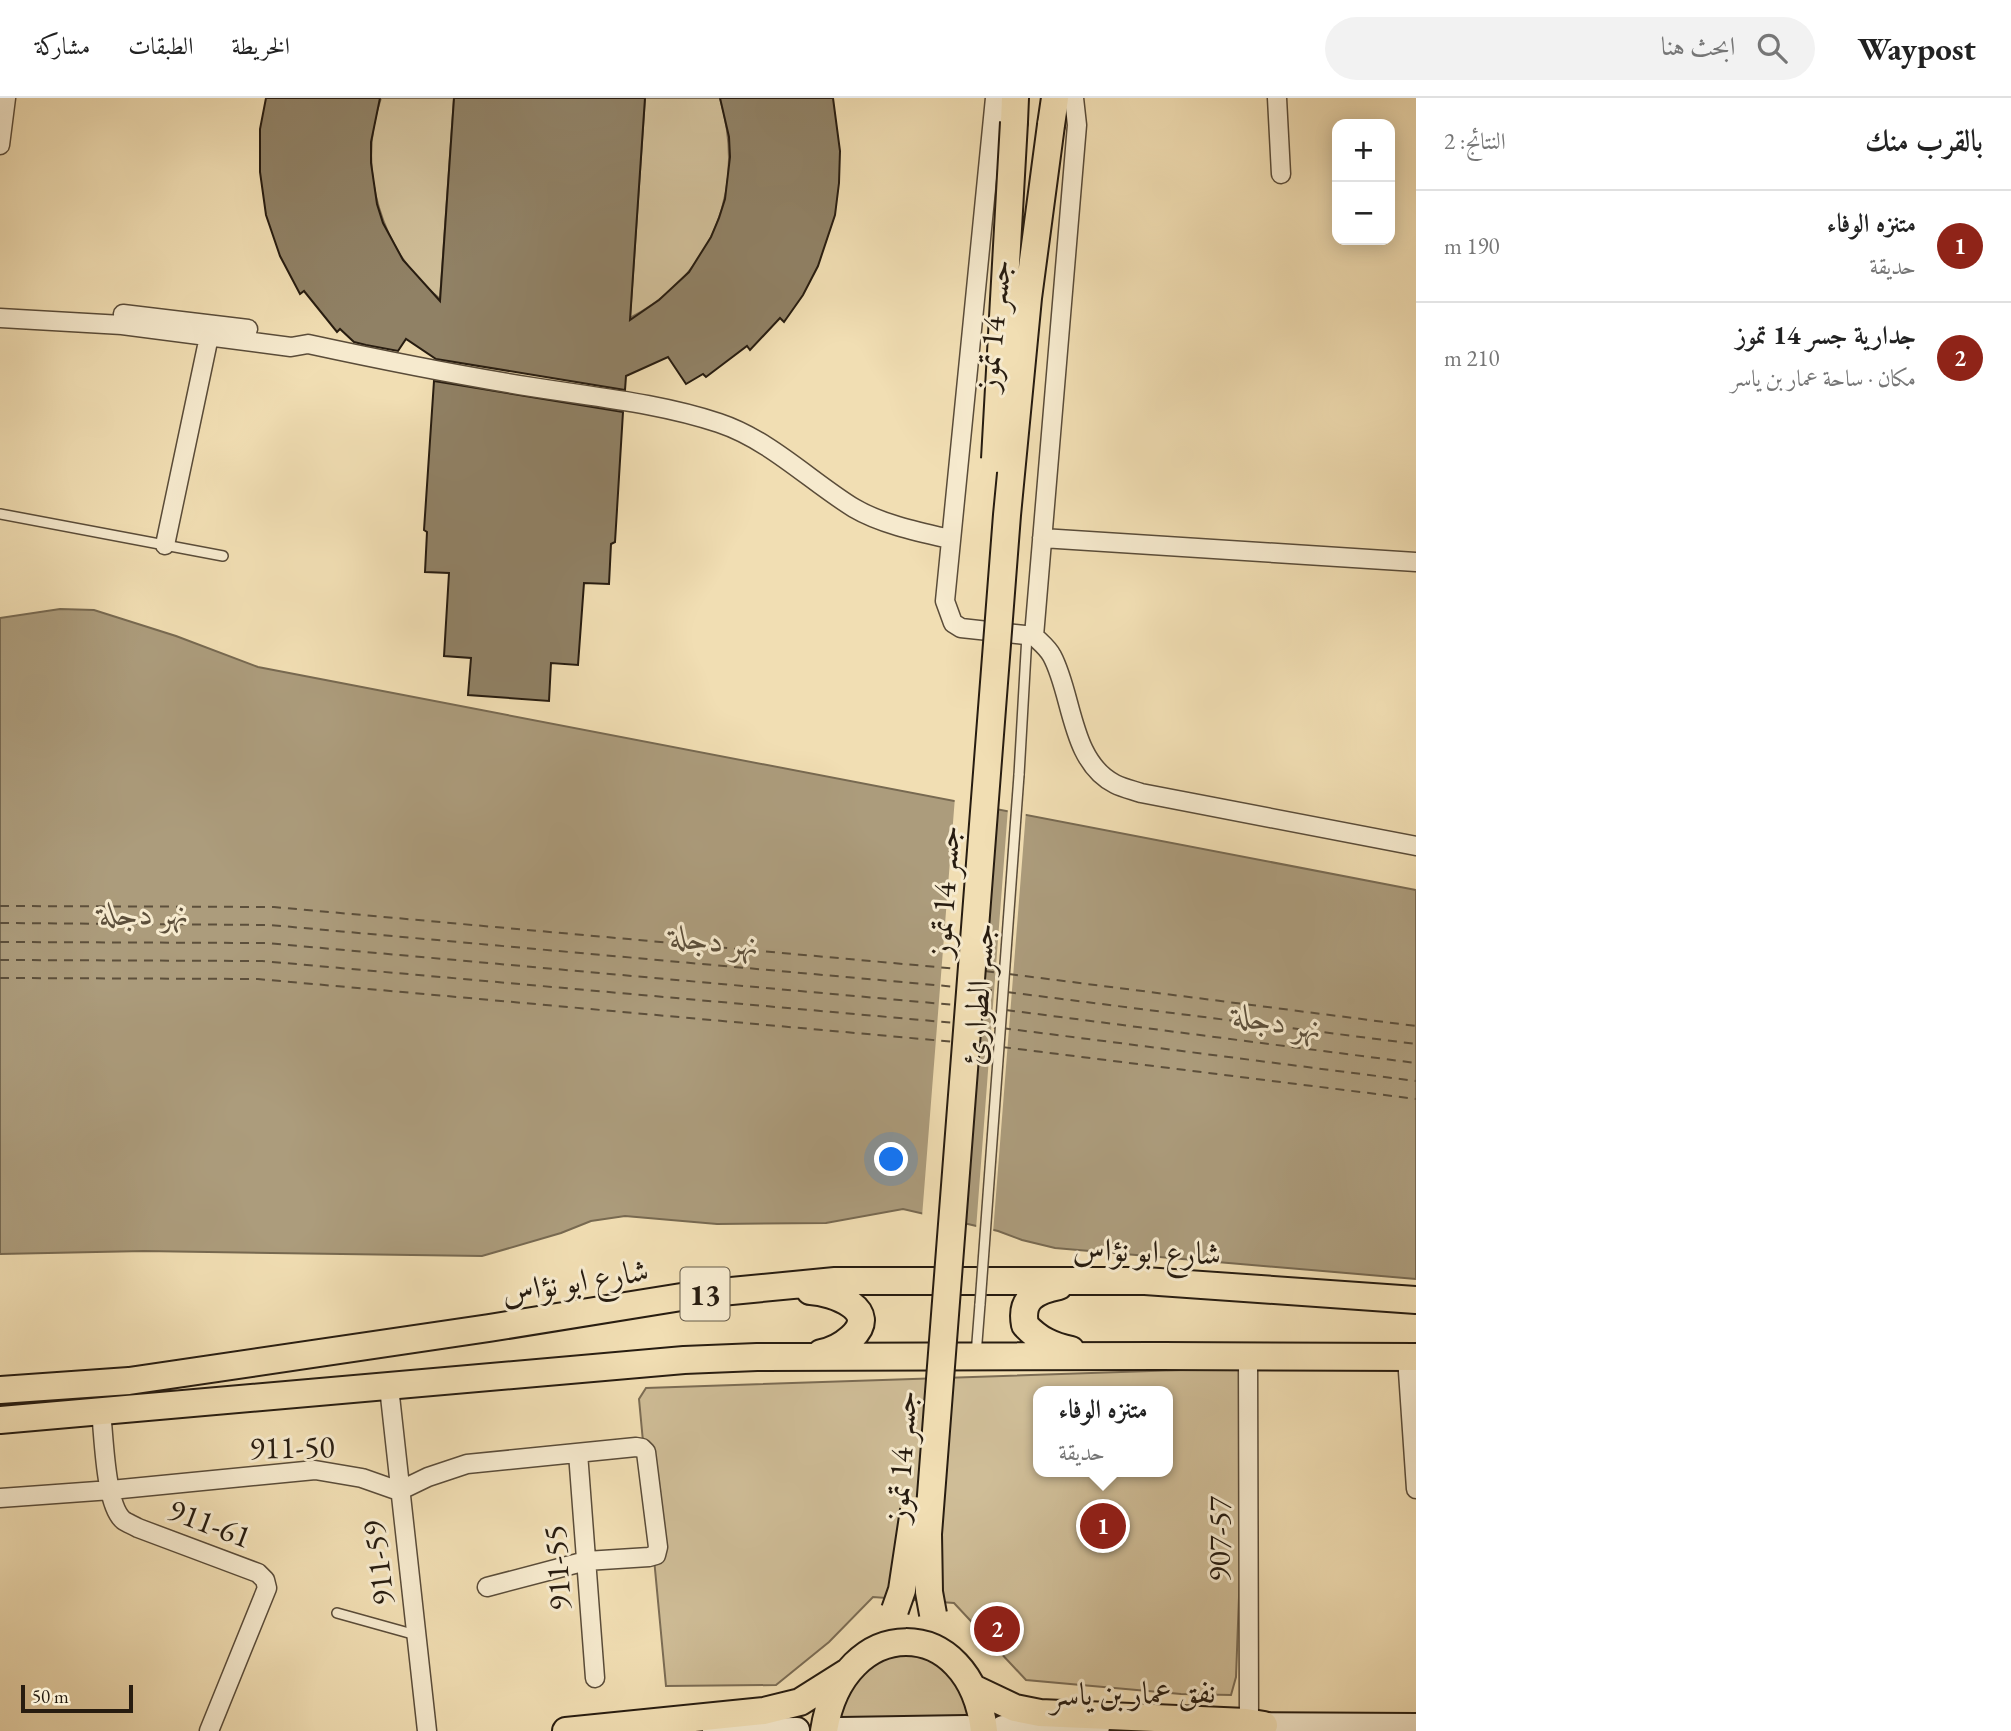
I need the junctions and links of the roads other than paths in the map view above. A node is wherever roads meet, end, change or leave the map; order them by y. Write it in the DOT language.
graph roads {
  1 [pos="6,98"];
  2 [pos="995,98"];
  3 [pos="1055,98"];
  4 [pos="1074,98"];
  5 [pos="1277,98"];
  6 [pos="1015,110"];
  7 [pos="0,145"];
  8 [pos="1281,174"];
  9 [pos="0,308"];
  10 [pos="0,318"];
  11 [pos="210,329"];
  12 [pos="0,514"];
  13 [pos="1042,538"];
  14 [pos="950,539"];
  15 [pos="165,545"];
  16 [pos="223,556"];
  17 [pos="1416,562"];
  18 [pos="1031,635"];
  19 [pos="1416,846"];
  20 [pos="1145,1281"];
  21 [pos="700,1294"];
  22 [pos="1416,1300"];
  23 [pos="1161,1356"];
  24 [pos="1248,1356"];
  25 [pos="757,1357"];
  26 [pos="976,1357"];
  27 [pos="1412,1357"];
  28 [pos="389,1387"];
  29 [pos="0,1390"];
  30 [pos="101,1412"];
  31 [pos="0,1420"];
  32 [pos="578,1453"];
  33 [pos="1416,1489"];
  34 [pos="111,1490"];
  35 [pos="399,1492"];
  36 [pos="0,1497"];
  37 [pos="586,1561"];
  38 [pos="487,1587"];
  39 [pos="337,1613"];
  40 [pos="416,1635"];
  41 [pos="873,1650"];
  42 [pos="951,1660"];
  43 [pos="846,1673"];
  44 [pos="595,1678"];
  45 [pos="972,1688"];
  46 [pos="1257,1723"];
  47 [pos="1416,1726"];
  48 [pos="984,1729"];
  49 [pos="797,1730"];
  50 [pos="832,1730"];
  51 [pos="209,1731"];
  52 [pos="427,1731"];
  53 [pos="566,1731"];
  54 [pos="715,1731"];
  1 -- 7 [label="street"];
  2 -- 14 [label="street"];
  3 -- 42 [label="main road, جسر 14 تموز, bridge"];
  4 -- 13 [label="street"];
  5 -- 8 [label="street"];
  6 -- 41 [label="main road, جسر 14 تموز, bridge"];
  9 -- 11 [label="street"];
  10 -- 11 [label="street"];
  11 -- 14 [label="street"];
  11 -- 15 [label="street"];
  12 -- 15 [label="lane"];
  13 -- 17 [label="street"];
  13 -- 18 [label="street"];
  14 -- 18 [label="street"];
  15 -- 16 [label="lane"];
  18 -- 19 [label="street"];
  18 -- 26 [label="lane, جسر الطوارئ, bridge"];
  20 -- 21 [label="main road, شارع ابو نؤاس / 13"];
  20 -- 22 [label="main road, شارع ابو نؤاس / 13"];
  20 -- 23 [label="main road"];
  21 -- 25 [label="main road"];
  21 -- 29 [label="main road, شارع ابو نؤاس / 13"];
  23 -- 24 [label="main road, 13"];
  23 -- 26 [label="main road, 13"];
  24 -- 27 [label="main road, 13"];
  24 -- 46 [label="street, 907-57"];
  25 -- 26 [label="main road, 13"];
  25 -- 28 [label="main road, 13"];
  27 -- 33 [label="street"];
  28 -- 30 [label="main road, 13"];
  28 -- 35 [label="street, 911-59"];
  30 -- 31 [label="main road, 13"];
  30 -- 34 [label="street, 911-61"];
  32 -- 35 [label="street"];
  32 -- 37 [label="street, 911-55"];
  32 -- 37 [label="street"];
  34 -- 35 [label="street, 911-50"];
  34 -- 36 [label="street, 911-50"];
  34 -- 51 [label="street, 911-61"];
  35 -- 40 [label="street, 911-59"];
  37 -- 38 [label="street"];
  37 -- 44 [label="street, 911-55"];
  39 -- 40 [label="lane"];
  40 -- 52 [label="street, 911-59"];
  41 -- 42 [label="main road"];
  41 -- 43 [label="main road"];
  42 -- 45 [label="main road"];
  43 -- 50 [label="main road"];
  43 -- 53 [label="main road"];
  45 -- 46 [label="main road"];
  45 -- 48 [label="main road"];
  46 -- 47 [label="main road, نفق عمار بن ياسر"];
  46 -- 48 [label="main road, نفق عمار بن ياسر"];
  48 -- 50 [label="main road, نفق عمار بن ياسر"];
  49 -- 54 [label="main road"];
}
